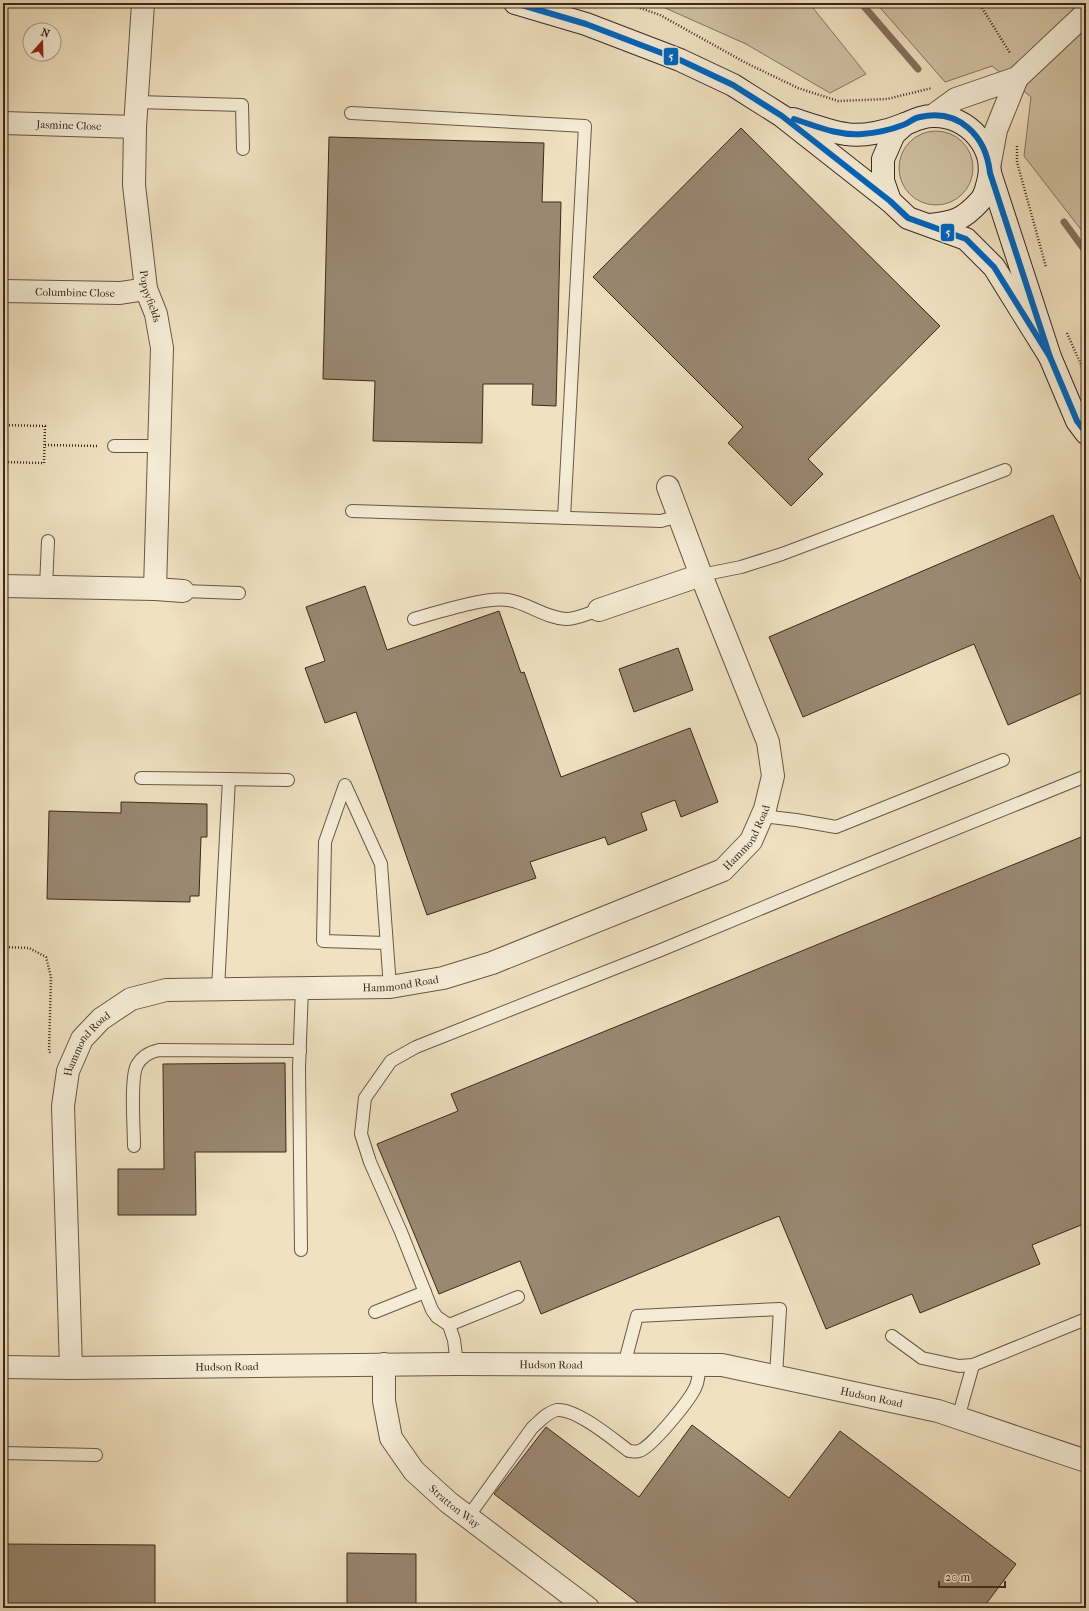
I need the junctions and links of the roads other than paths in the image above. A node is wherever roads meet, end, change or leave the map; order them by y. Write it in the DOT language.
graph roads {
  1 [pos="143,3"];
  2 [pos="515,3"];
  3 [pos="1086,13"];
  4 [pos="1022,74"];
  5 [pos="137,102"];
  6 [pos="351,113"];
  7 [pos="782,116"];
  8 [pos="934,116"];
  9 [pos="3,123"];
  10 [pos="905,124"];
  11 [pos="135,127"];
  12 [pos="243,149"];
  13 [pos="990,167"];
  14 [pos="890,201"];
  15 [pos="930,225"];
  16 [pos="146,289"];
  17 [pos="3,291"];
  18 [pos="1050,357"];
  19 [pos="1086,433"];
  20 [pos="114,446"];
  21 [pos="159,446"];
  22 [pos="1005,470"];
  23 [pos="668,487"];
  24 [pos="352,511"];
  25 [pos="679,516"];
  26 [pos="564,518"];
  27 [pos="48,540"];
  28 [pos="700,575"];
  29 [pos="3,586"];
  30 [pos="46,587"];
  31 [pos="155,589"];
  32 [pos="183,591"];
  33 [pos="239,593"];
  34 [pos="599,610"];
  35 [pos="414,619"];
  36 [pos="1003,760"];
  37 [pos="1086,776"];
  38 [pos="140,778"];
  39 [pos="229,778"];
  40 [pos="288,780"];
  41 [pos="762,816"];
  42 [pos="386,943"];
  43 [pos="390,987"];
  44 [pos="302,988"];
  45 [pos="218,989"];
  46 [pos="300,1051"];
  47 [pos="134,1146"];
  48 [pos="301,1250"];
  49 [pos="425,1292"];
  50 [pos="518,1297"];
  51 [pos="376,1312"];
  52 [pos="1086,1319"];
  53 [pos="449,1325"];
  54 [pos="892,1336"];
  55 [pos="384,1364"];
  56 [pos="457,1364"];
  57 [pos="624,1365"];
  58 [pos="699,1365"];
  59 [pos="973,1365"];
  60 [pos="3,1367"];
  61 [pos="71,1368"];
  62 [pos="776,1376"];
  63 [pos="958,1418"];
  64 [pos="3,1453"];
  65 [pos="96,1455"];
  66 [pos="1086,1461"];
  67 [pos="468,1517"];
  68 [pos="588,1608"];
  1 -- 5 [label="street, Poppyfields"];
  2 -- 7 [label="street"];
  3 -- 4 [label="street"];
  4 -- 8 [label="street"];
  4 -- 13 [label="street"];
  5 -- 11 [label="street, Poppyfields"];
  5 -- 12 [label="lane"];
  6 -- 26 [label="lane"];
  7 -- 10 [label="street"];
  7 -- 14 [label="street"];
  8 -- 10 [label="street"];
  8 -- 13 [label="street"];
  9 -- 11 [label="street, Jasmine Close"];
  10 -- 14 [label="street"];
  11 -- 16 [label="street, Poppyfields"];
  13 -- 15 [label="street"];
  13 -- 18 [label="street"];
  14 -- 15 [label="street"];
  15 -- 18 [label="street"];
  16 -- 17 [label="street, Columbine Close"];
  16 -- 21 [label="street, Poppyfields"];
  18 -- 19 [label="street"];
  20 -- 21 [label="lane"];
  21 -- 31 [label="street, Poppyfields"];
  22 -- 28 [label="lane"];
  23 -- 25 [label="street, Hammond Road"];
  24 -- 26 [label="lane"];
  25 -- 26 [label="lane"];
  25 -- 28 [label="street, Hammond Road"];
  27 -- 30 [label="lane"];
  28 -- 34 [label="street"];
  28 -- 41 [label="street, Hammond Road"];
  29 -- 30 [label="street"];
  30 -- 31 [label="street"];
  31 -- 32 [label="street"];
  32 -- 33 [label="lane"];
  34 -- 35 [label="lane"];
  36 -- 41 [label="lane"];
  37 -- 49 [label="lane"];
  38 -- 39 [label="lane"];
  39 -- 40 [label="lane"];
  39 -- 45 [label="lane"];
  41 -- 43 [label="street, Hammond Road"];
  42 -- 42 [label="lane"];
  42 -- 43 [label="lane"];
  43 -- 44 [label="street, Hammond Road"];
  44 -- 45 [label="street, Hammond Road"];
  44 -- 46 [label="lane"];
  45 -- 61 [label="street, Hammond Road"];
  46 -- 47 [label="lane"];
  46 -- 48 [label="lane"];
  49 -- 51 [label="lane"];
  49 -- 53 [label="lane"];
  50 -- 53 [label="lane"];
  52 -- 59 [label="lane"];
  53 -- 56 [label="lane"];
  54 -- 59 [label="lane"];
  55 -- 56 [label="street, Hudson Road"];
  55 -- 61 [label="street, Hudson Road"];
  55 -- 67 [label="street, Stratton Way"];
  56 -- 57 [label="street, Hudson Road"];
  57 -- 58 [label="street, Hudson Road"];
  57 -- 62 [label="lane"];
  58 -- 62 [label="street, Hudson Road"];
  58 -- 67 [label="lane"];
  59 -- 63 [label="lane"];
  60 -- 61 [label="street, Hudson Road"];
  62 -- 63 [label="street, Hudson Road"];
  63 -- 66 [label="street, Hudson Road"];
  64 -- 65 [label="lane"];
  67 -- 68 [label="street, Stratton Way"];
}
